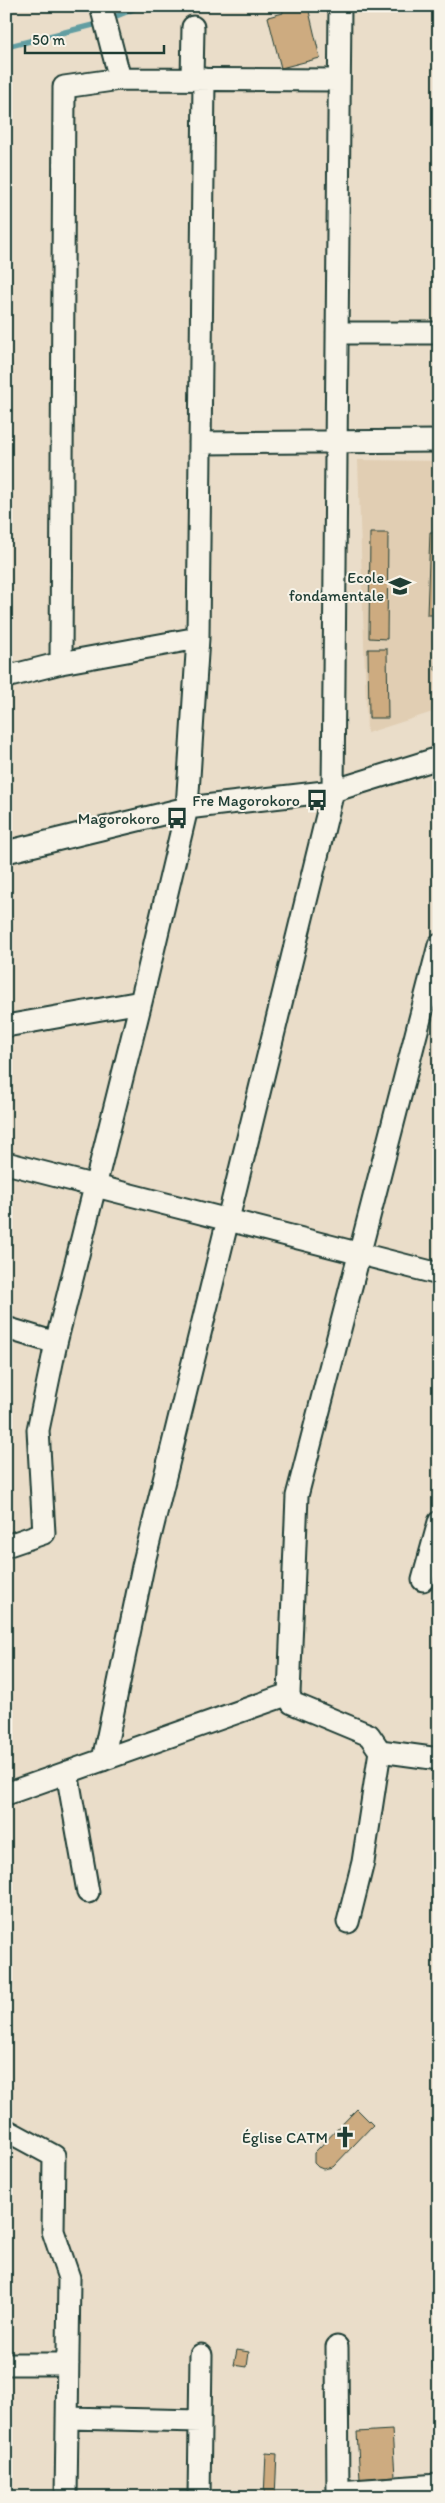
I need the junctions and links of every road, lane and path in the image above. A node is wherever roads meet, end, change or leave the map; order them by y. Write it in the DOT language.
graph roads {
  1 [pos="101,6"];
  2 [pos="340,6"];
  3 [pos="193,27"];
  4 [pos="120,79"];
  5 [pos="198,79"];
  6 [pos="340,80"];
  7 [pos="337,333"];
  8 [pos="439,333"];
  9 [pos="439,441"];
  10 [pos="336,442"];
  11 [pos="200,444"];
  12 [pos="198,638"];
  13 [pos="61,663"];
  14 [pos="6,677"];
  15 [pos="439,758"];
  16 [pos="333,791"];
  17 [pos="187,808"];
  18 [pos="6,852"];
  19 [pos="439,945"];
  20 [pos="141,1002"];
  21 [pos="6,1026"];
  22 [pos="6,1163"];
  23 [pos="95,1186"];
  24 [pos="228,1220"];
  25 [pos="359,1254"];
  26 [pos="439,1274"];
  27 [pos="6,1328"];
  28 [pos="56,1343"];
  29 [pos="439,1522"];
  30 [pos="6,1546"];
  31 [pos="423,1580"];
  32 [pos="289,1694"];
  33 [pos="380,1751"];
  34 [pos="439,1759"];
  35 [pos="102,1760"];
  36 [pos="67,1772"];
  37 [pos="6,1794"];
  38 [pos="88,1892"];
  39 [pos="348,1922"];
  40 [pos="6,2130"];
  41 [pos="337,2347"];
  42 [pos="202,2355"];
  43 [pos="6,2364"];
  44 [pos="68,2364"];
  45 [pos="67,2418"];
  46 [pos="200,2421"];
  47 [pos="439,2485"];
  48 [pos="338,2494"];
  49 [pos="66,2497"];
  50 [pos="199,2497"];
  1 -- 4 [label="street"];
  2 -- 6 [label="street"];
  3 -- 5 [label="street"];
  4 -- 5 [label="street"];
  4 -- 13 [label="street"];
  5 -- 6 [label="street"];
  5 -- 11 [label="street"];
  6 -- 7 [label="street"];
  7 -- 8 [label="street"];
  7 -- 10 [label="street"];
  9 -- 10 [label="street"];
  10 -- 11 [label="street"];
  10 -- 16 [label="street"];
  11 -- 12 [label="street"];
  12 -- 13 [label="street"];
  12 -- 17 [label="street"];
  13 -- 14 [label="street"];
  15 -- 16 [label="street"];
  16 -- 17 [label="street"];
  16 -- 24 [label="street"];
  17 -- 18 [label="street"];
  17 -- 20 [label="street"];
  19 -- 25 [label="street"];
  20 -- 21 [label="street"];
  20 -- 23 [label="street"];
  22 -- 23 [label="street"];
  23 -- 24 [label="street"];
  23 -- 28 [label="street"];
  24 -- 25 [label="street"];
  24 -- 35 [label="street"];
  25 -- 26 [label="street"];
  25 -- 32 [label="street"];
  27 -- 28 [label="street"];
  28 -- 30 [label="street"];
  29 -- 31 [label="street"];
  32 -- 33 [label="street"];
  32 -- 35 [label="street"];
  33 -- 34 [label="street"];
  33 -- 39 [label="street"];
  35 -- 36 [label="street"];
  36 -- 37 [label="street"];
  36 -- 38 [label="street"];
  40 -- 44 [label="street"];
  41 -- 48 [label="street"];
  42 -- 46 [label="street"];
  43 -- 44 [label="street"];
  44 -- 45 [label="street"];
  45 -- 46 [label="street"];
  45 -- 49 [label="street"];
  46 -- 50 [label="street"];
  47 -- 48 [label="street"];
}
